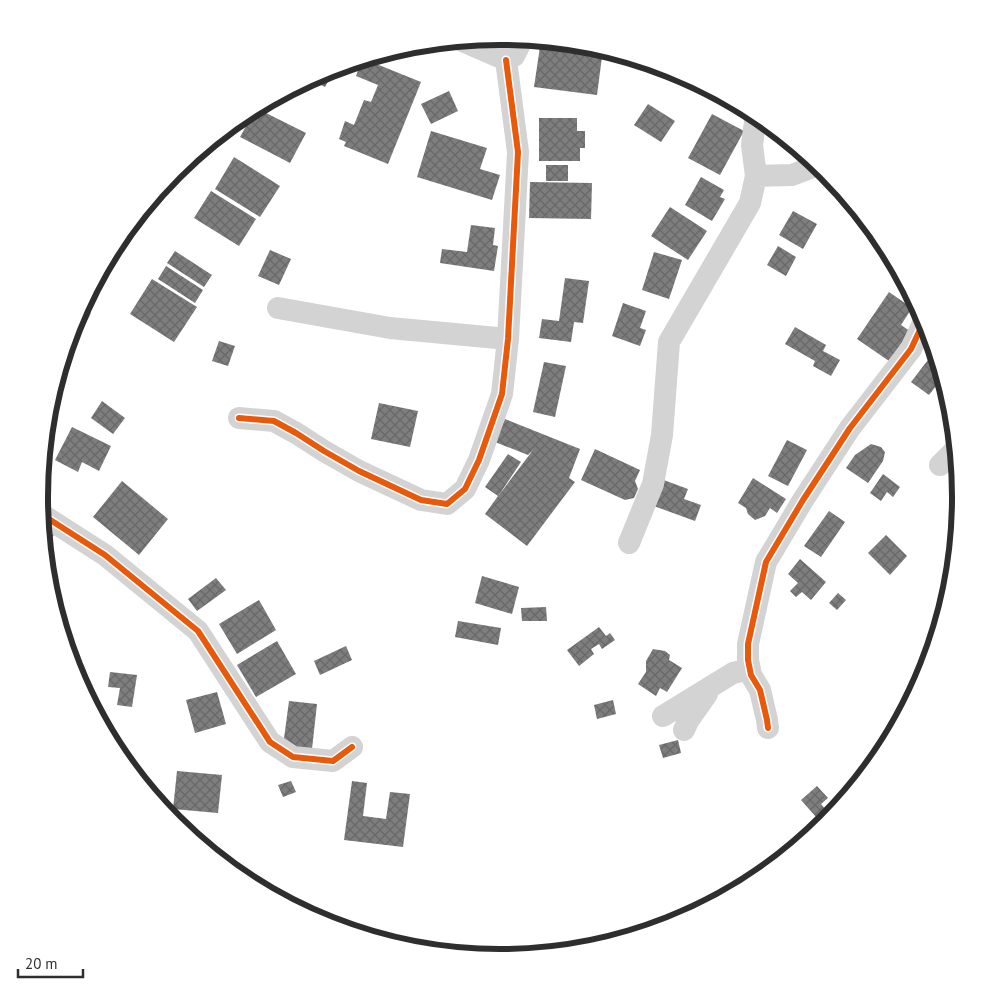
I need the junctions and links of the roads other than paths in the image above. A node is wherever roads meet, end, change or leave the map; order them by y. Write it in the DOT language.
graph roads {
  1 [pos="474,46"];
  2 [pos="519,46"];
  3 [pos="506,60"];
  4 [pos="755,123"];
  5 [pos="810,167"];
  6 [pos="756,176"];
  7 [pos="278,308"];
  8 [pos="920,329"];
  9 [pos="508,339"];
  10 [pos="239,418"];
  11 [pos="951,454"];
  12 [pos="940,465"];
  13 [pos="49,519"];
  14 [pos="629,543"];
  15 [pos="750,669"];
  16 [pos="714,685"];
  17 [pos="662,716"];
  18 [pos="768,728"];
  19 [pos="684,730"];
  20 [pos="352,747"];
  1 -- 3 [label="street"];
  2 -- 3 [label="street"];
  3 -- 9 [label="street"];
  4 -- 6 [label="street"];
  5 -- 6 [label="street"];
  6 -- 14 [label="street"];
  7 -- 9 [label="street"];
  8 -- 15 [label="street"];
  9 -- 10 [label="street"];
  11 -- 12 [label="street"];
  13 -- 20 [label="street"];
  15 -- 16 [label="street"];
  15 -- 18 [label="street"];
  16 -- 17 [label="street"];
  16 -- 19 [label="street"];
}
